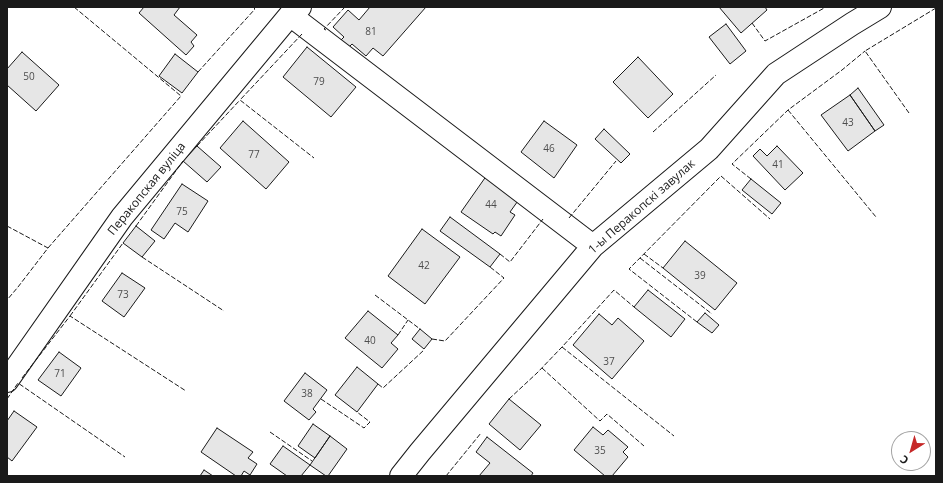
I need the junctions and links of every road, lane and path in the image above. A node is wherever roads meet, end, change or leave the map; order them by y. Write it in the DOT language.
graph roads {
  1 [pos="880,7"];
  2 [pos="295,11"];
  3 [pos="593,246"];
  4 [pos="7,381"];
  5 [pos="401,476"];
  1 -- 3 [label="street, 1-ы Перакопскі завулак"];
  2 -- 3 [label="street"];
  2 -- 4 [label="street, Перакопская вуліца"];
  3 -- 5 [label="street, 1-ы Перакопскі завулак"];
}
